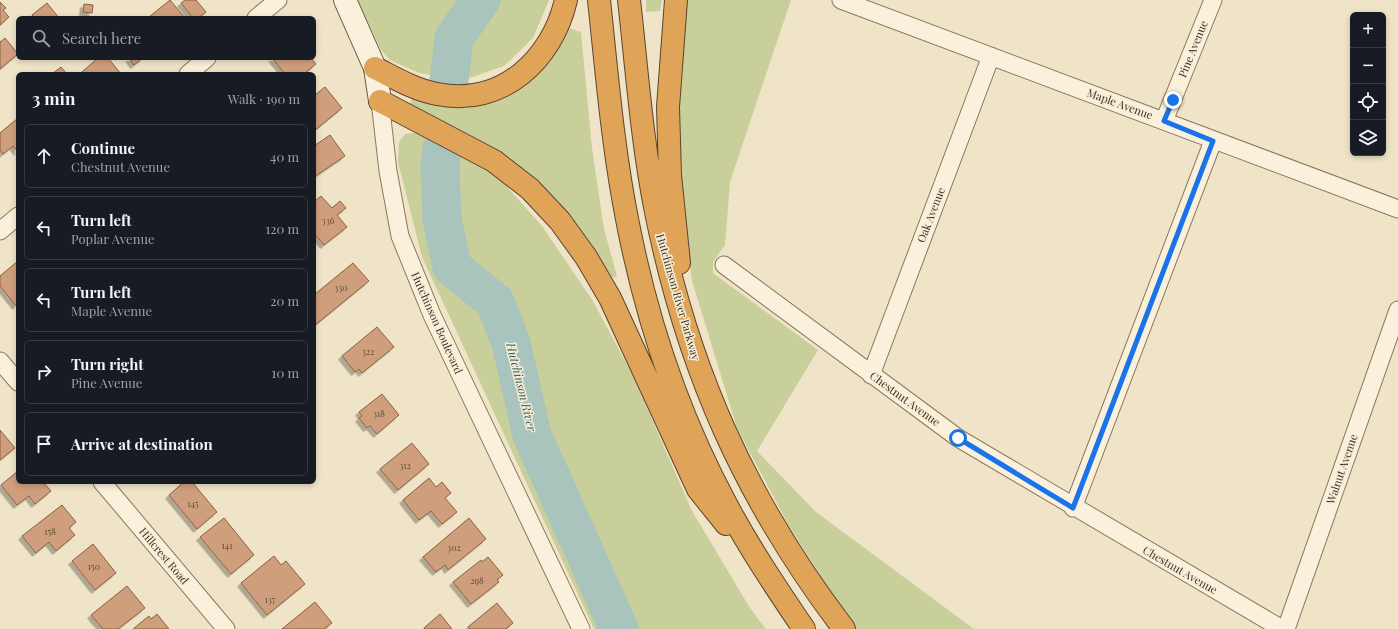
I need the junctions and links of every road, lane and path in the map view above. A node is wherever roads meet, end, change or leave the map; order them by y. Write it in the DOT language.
graph roads {
  1 [pos="278,0"];
  2 [pos="345,0"];
  3 [pos="566,0"];
  4 [pos="599,0"];
  5 [pos="629,0"];
  6 [pos="676,0"];
  7 [pos="842,0"];
  8 [pos="1213,0"];
  9 [pos="258,16"];
  10 [pos="991,56"];
  11 [pos="205,60"];
  12 [pos="375,68"];
  13 [pos="190,72"];
  14 [pos="380,101"];
  15 [pos="1164,121"];
  16 [pos="1213,141"];
  17 [pos="1398,209"];
  18 [pos="16,218"];
  19 [pos="0,231"];
  20 [pos="724,265"];
  21 [pos="1398,310"];
  22 [pos="684,324"];
  23 [pos="0,361"];
  24 [pos="872,375"];
  25 [pos="16,380"];
  26 [pos="104,484"];
  27 [pos="1073,508"];
  28 [pos="770,578"];
  29 [pos="226,629"];
  30 [pos="581,629"];
  31 [pos="804,629"];
  32 [pos="844,629"];
  33 [pos="1282,629"];
  34 [pos="1286,629"];
  1 -- 9 [label="street"];
  2 -- 12 [label="street, Hutchinson Boulevard"];
  3 -- 12 [label="highway"];
  4 -- 28 [label="highway"];
  5 -- 22 [label="highway, Hutchinson River Parkway"];
  6 -- 22 [label="highway"];
  7 -- 10 [label="street, Maple Avenue"];
  8 -- 15 [label="street, Pine Avenue"];
  10 -- 15 [label="street, Maple Avenue"];
  10 -- 24 [label="street, Oak Avenue"];
  11 -- 13 [label="street"];
  12 -- 14 [label="street, Hutchinson Boulevard"];
  14 -- 28 [label="highway"];
  14 -- 30 [label="street, Hutchinson Boulevard"];
  15 -- 16 [label="street, Maple Avenue"];
  16 -- 17 [label="street, Maple Avenue"];
  16 -- 27 [label="street"];
  18 -- 19 [label="street"];
  20 -- 24 [label="street, Chestnut Avenue"];
  21 -- 34 [label="street, Walnut Avenue"];
  22 -- 32 [label="highway, Hutchinson River Parkway"];
  23 -- 25 [label="street"];
  24 -- 27 [label="street, Chestnut Avenue"];
  26 -- 29 [label="street, Hillcrest Road"];
  27 -- 33 [label="street, Chestnut Avenue"];
  28 -- 31 [label="highway"];
}
